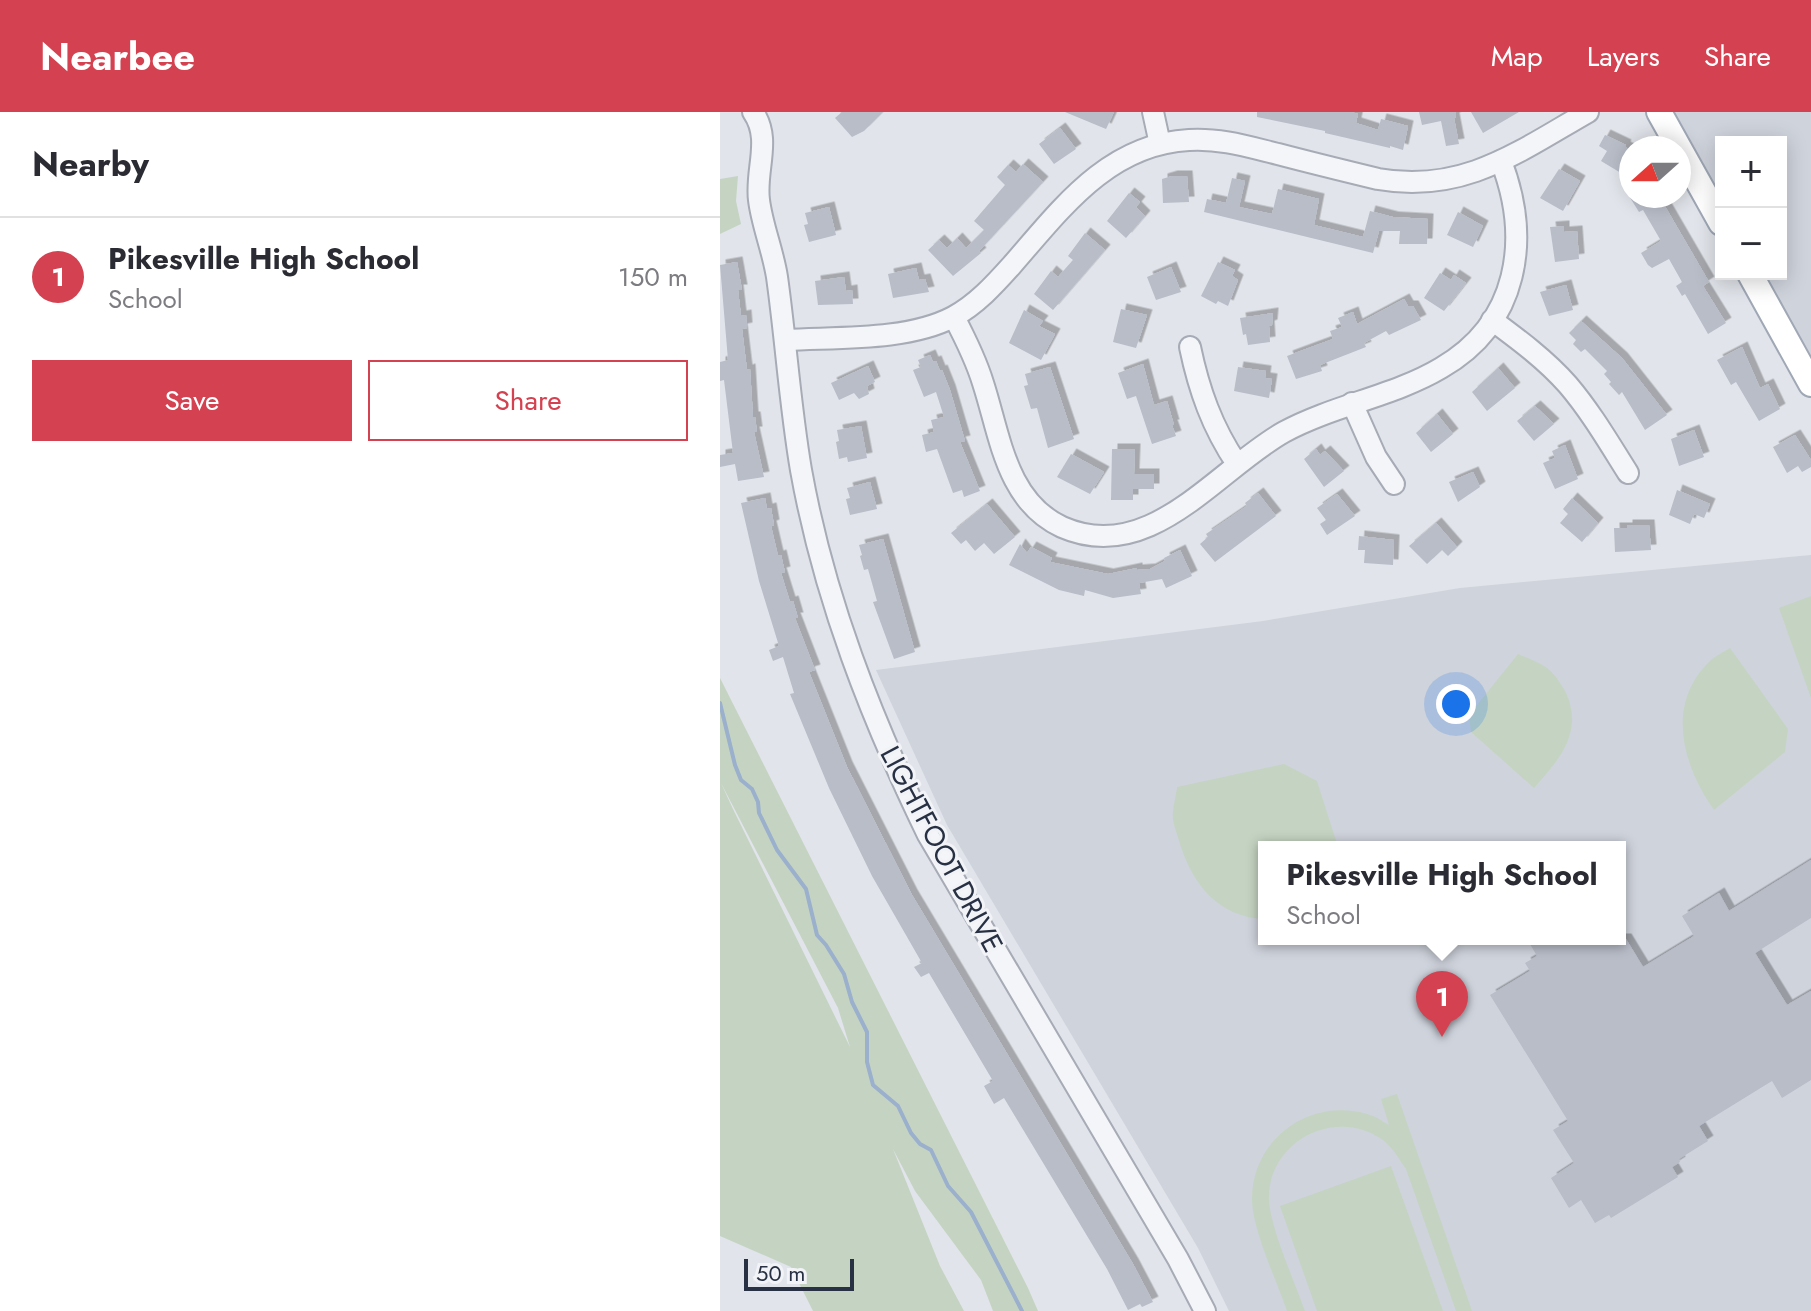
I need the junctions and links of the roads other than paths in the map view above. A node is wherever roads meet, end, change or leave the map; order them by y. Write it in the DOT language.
graph roads {
  1 [pos="753,112"];
  2 [pos="1153,112"];
  3 [pos="1588,112"];
  4 [pos="1659,112"];
  5 [pos="1160,144"];
  6 [pos="1501,161"];
  7 [pos="1715,212"];
  8 [pos="1753,280"];
  9 [pos="954,317"];
  10 [pos="1492,320"];
  11 [pos="786,340"];
  12 [pos="1190,347"];
  13 [pos="1811,384"];
  14 [pos="1352,403"];
  15 [pos="1237,464"];
  16 [pos="1628,473"];
  17 [pos="1394,484"];
  18 [pos="1205,1311"];
  1 -- 11 [label="street, LIGHTFOOT DRIVE"];
  2 -- 5 [label="street"];
  3 -- 6 [label="street"];
  4 -- 7 [label="main road"];
  5 -- 6 [label="street"];
  5 -- 9 [label="street"];
  6 -- 10 [label="street"];
  8 -- 13 [label="main road"];
  9 -- 11 [label="street"];
  9 -- 15 [label="street"];
  10 -- 14 [label="street"];
  10 -- 16 [label="street"];
  11 -- 18 [label="street, LIGHTFOOT DRIVE"];
  12 -- 15 [label="street"];
  14 -- 15 [label="street"];
  14 -- 17 [label="street"];
}
